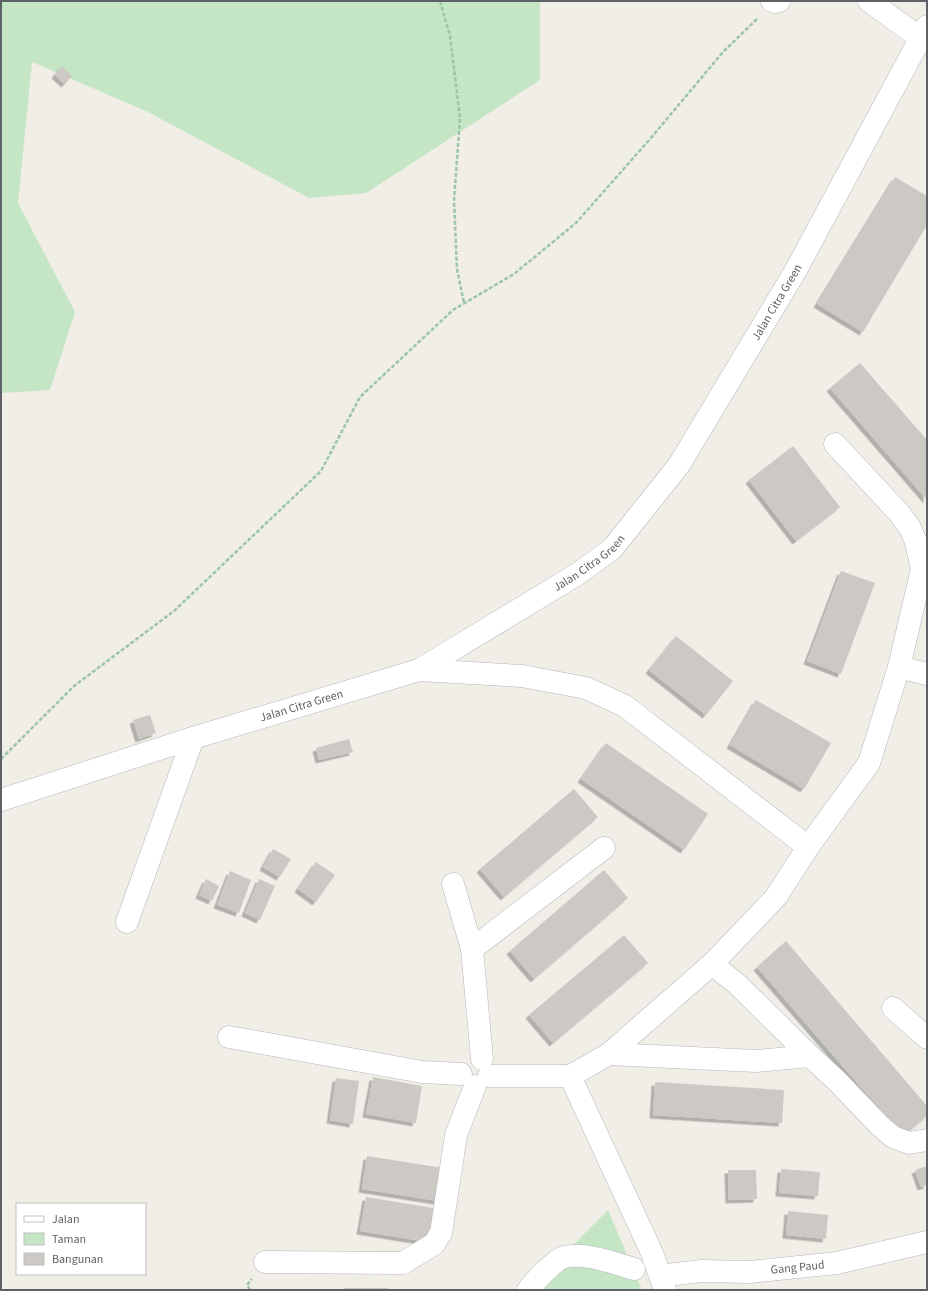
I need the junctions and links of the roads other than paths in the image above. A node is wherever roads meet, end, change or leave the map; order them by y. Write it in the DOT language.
graph roads {
  1 [pos="869,1"];
  2 [pos="923,32"];
  3 [pos="835,444"];
  4 [pos="899,667"];
  5 [pos="419,670"];
  6 [pos="927,674"];
  7 [pos="193,738"];
  8 [pos="1,800"];
  9 [pos="808,846"];
  10 [pos="604,848"];
  11 [pos="452,884"];
  12 [pos="127,922"];
  13 [pos="472,949"];
  14 [pos="712,964"];
  15 [pos="893,1008"];
  16 [pos="229,1037"];
  17 [pos="927,1038"];
  18 [pos="609,1054"];
  19 [pos="810,1056"];
  20 [pos="477,1074"];
  21 [pos="570,1076"];
  22 [pos="927,1140"];
  23 [pos="927,1242"];
  24 [pos="266,1262"];
  25 [pos="634,1269"];
  26 [pos="660,1272"];
  27 [pos="528,1290"];
  1 -- 2 [label="street"];
  2 -- 5 [label="street, Jalan Citra Green"];
  3 -- 4 [label="street"];
  4 -- 6 [label="street"];
  4 -- 9 [label="street"];
  5 -- 7 [label="street, Jalan Citra Green"];
  5 -- 9 [label="street"];
  7 -- 8 [label="street, Jalan Citra Green"];
  7 -- 12 [label="street"];
  9 -- 14 [label="street"];
  10 -- 13 [label="street"];
  11 -- 13 [label="street"];
  13 -- 20 [label="street"];
  14 -- 18 [label="street"];
  14 -- 19 [label="street"];
  15 -- 17 [label="street"];
  16 -- 20 [label="street"];
  18 -- 19 [label="street"];
  18 -- 21 [label="street"];
  19 -- 22 [label="street"];
  20 -- 21 [label="street"];
  20 -- 24 [label="street"];
  21 -- 26 [label="street"];
  23 -- 26 [label="street, Gang Paud"];
  25 -- 27 [label="street"];
}
